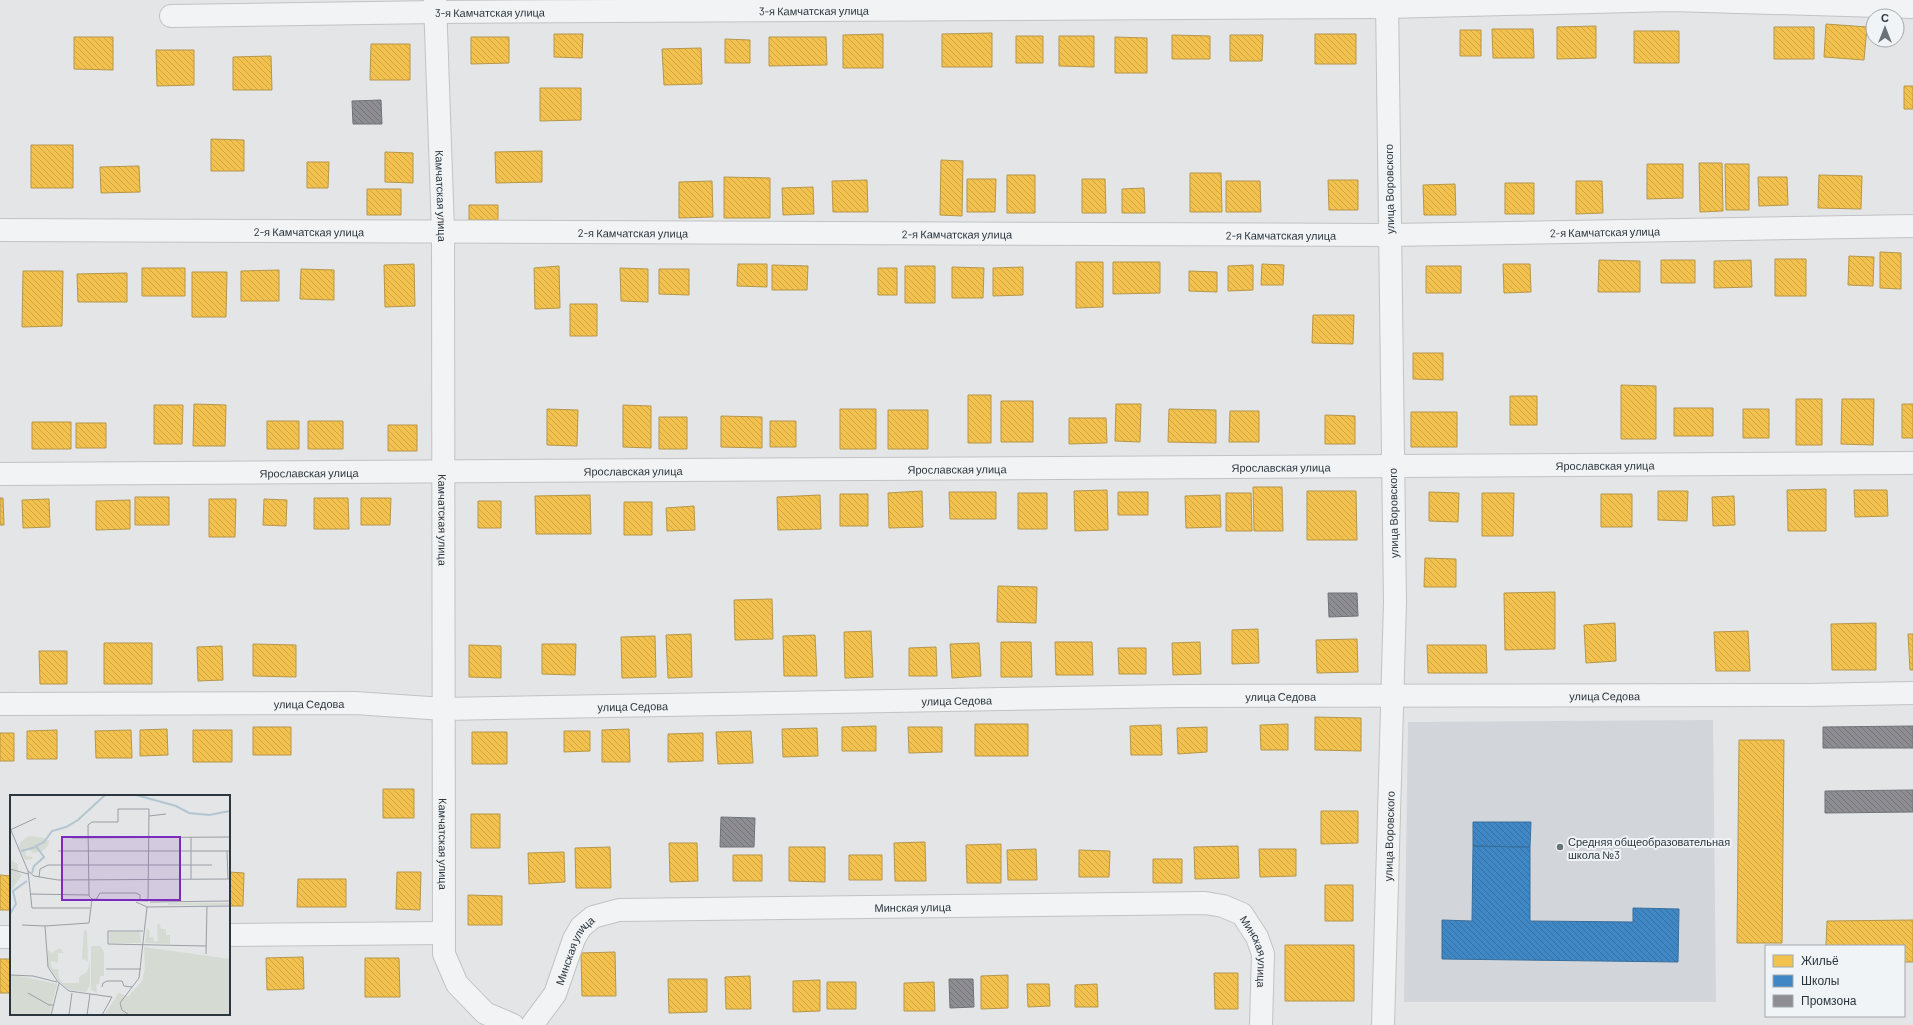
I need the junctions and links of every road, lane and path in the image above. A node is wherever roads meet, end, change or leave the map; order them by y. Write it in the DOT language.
graph roads {
  1 [pos="1387,3"];
  2 [pos="436,6"];
  3 [pos="1913,7"];
  4 [pos="171,16"];
  5 [pos="1913,226"];
  6 [pos="0,230"];
  7 [pos="443,232"];
  8 [pos="1389,236"];
  9 [pos="1913,463"];
  10 [pos="1392,467"];
  11 [pos="444,471"];
  12 [pos="0,474"];
  13 [pos="1913,693"];
  14 [pos="1391,695"];
  15 [pos="0,704"];
  16 [pos="444,709"];
  17 [pos="444,933"];
  18 [pos="230,935"];
  19 [pos="482,1019"];
  20 [pos="513,1025"];
  21 [pos="532,1025"];
  22 [pos="1261,1025"];
  23 [pos="1383,1025"];
  1 -- 2 [label="street, 3-я Камчатская улица"];
  1 -- 3 [label="street, 3-я Камчатская улица"];
  1 -- 8 [label="street, улица Воровского"];
  2 -- 4 [label="street, 3-я Камчатская улица"];
  2 -- 7 [label="street, Камчатская улица"];
  5 -- 8 [label="street, 2-я Камчатская улица"];
  6 -- 7 [label="street, 2-я Камчатская улица"];
  7 -- 8 [label="street, 2-я Камчатская улица"];
  7 -- 11 [label="street, Камчатская улица"];
  8 -- 10 [label="street, улица Воровского"];
  9 -- 10 [label="street, Ярославская улица"];
  10 -- 11 [label="street, Ярославская улица"];
  10 -- 14 [label="street, улица Воровского"];
  11 -- 12 [label="street, Ярославская улица"];
  11 -- 16 [label="street, Камчатская улица"];
  13 -- 14 [label="street, улица Седова"];
  14 -- 16 [label="street, улица Седова"];
  14 -- 23 [label="street, улица Воровского"];
  15 -- 16 [label="street, улица Седова"];
  16 -- 17 [label="street, Камчатская улица"];
  17 -- 18 [label="street"];
  17 -- 19 [label="street, Камчатская улица"];
  19 -- 20 [label="street"];
  21 -- 22 [label="street, Минская улица"];
}
